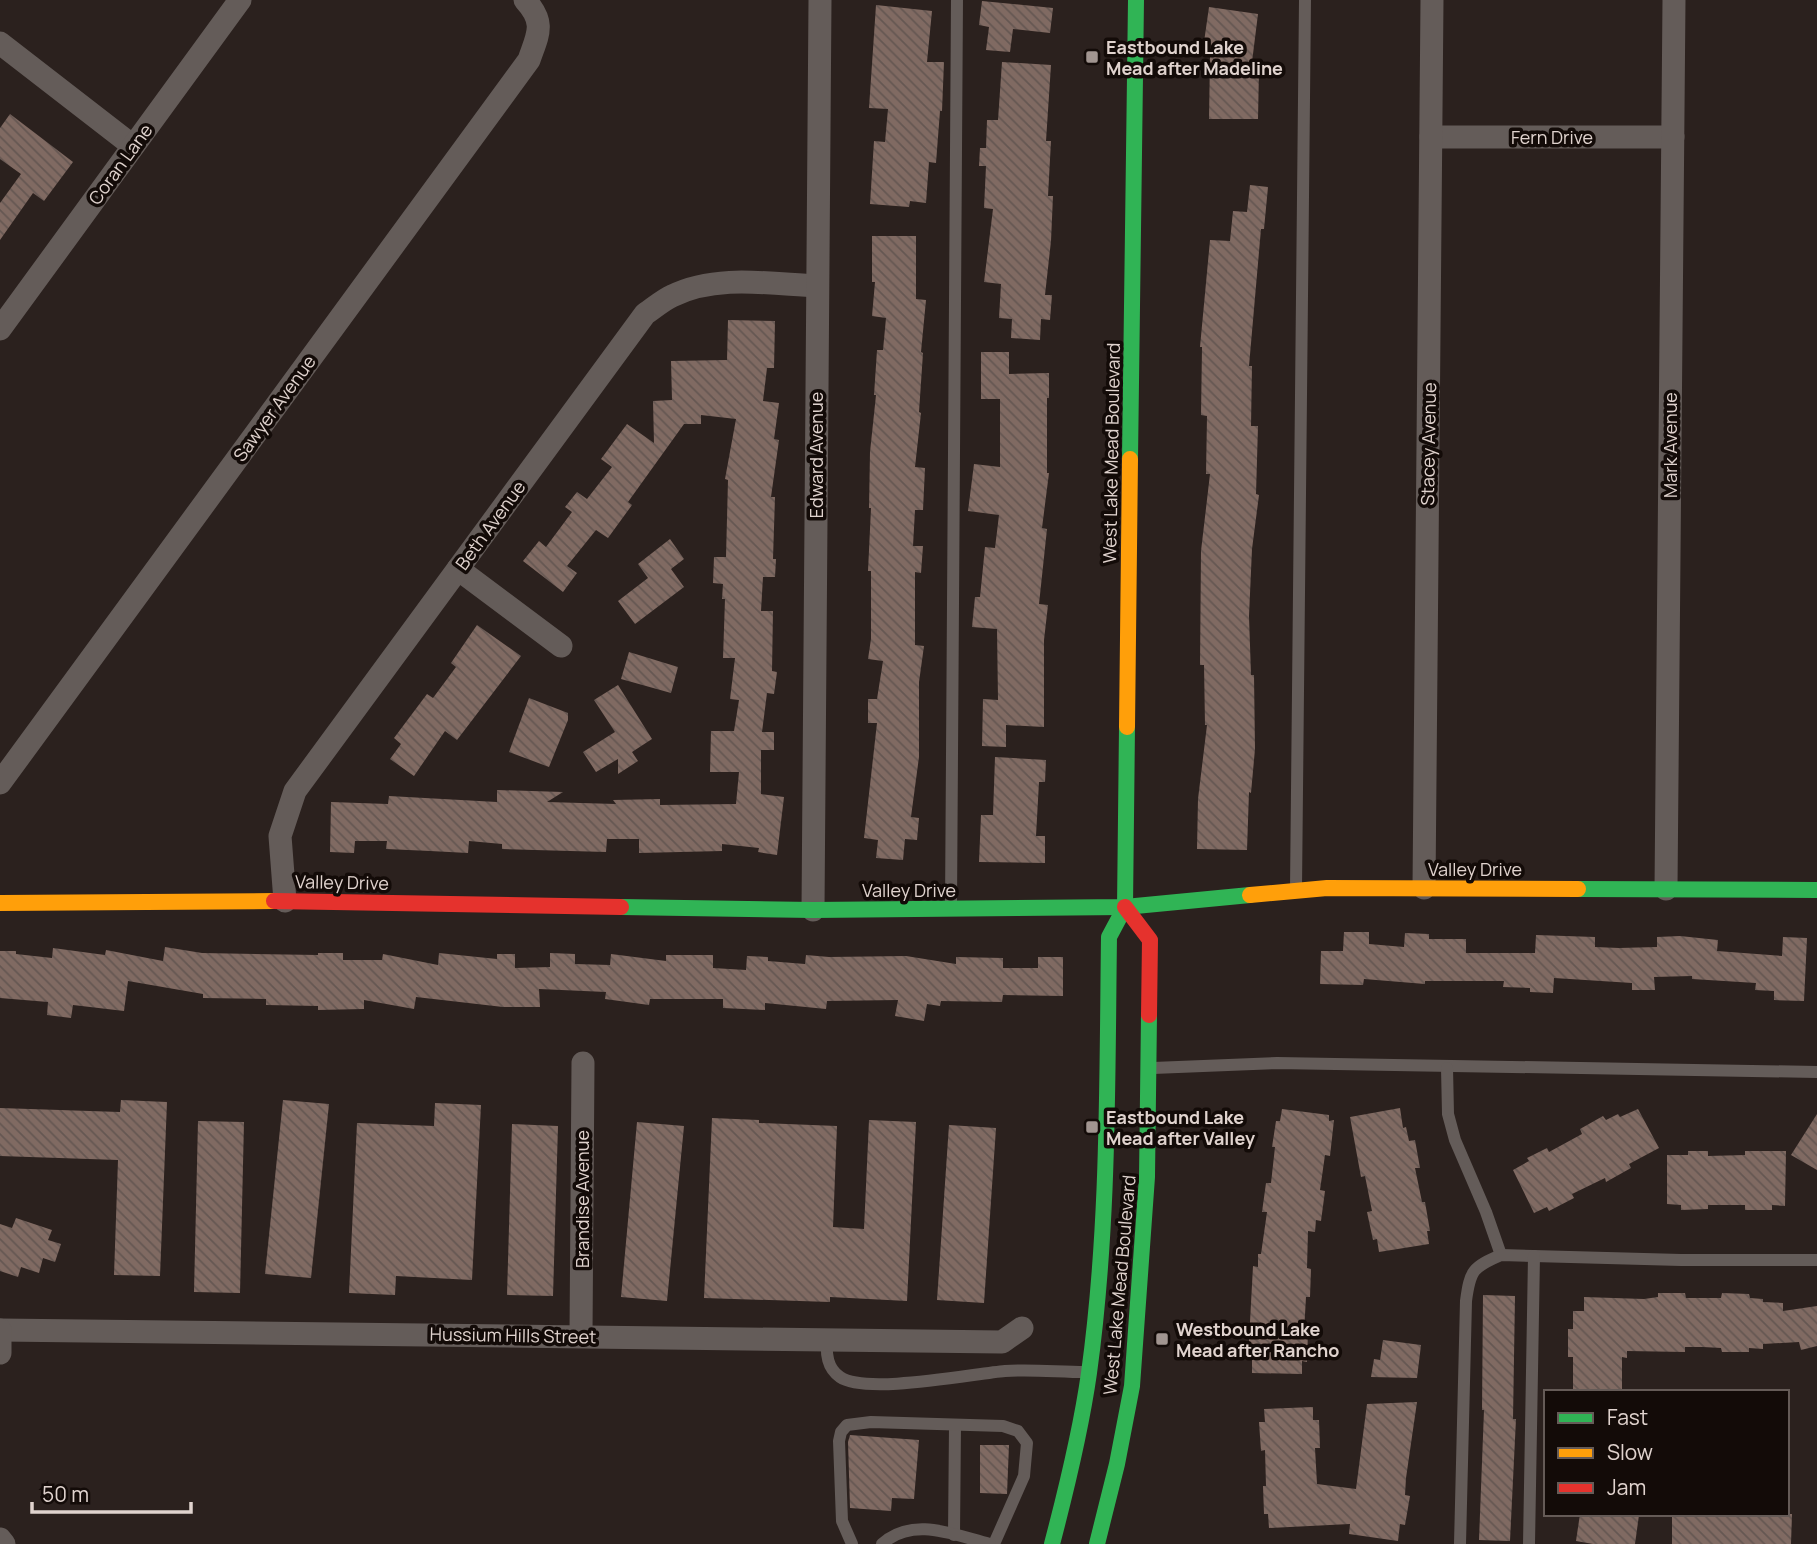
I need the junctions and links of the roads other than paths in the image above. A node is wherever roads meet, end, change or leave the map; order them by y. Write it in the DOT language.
graph roads {
  1 [pos="240,0"];
  2 [pos="526,0"];
  3 [pos="820,0"];
  4 [pos="957,0"];
  5 [pos="1136,0"];
  6 [pos="1306,0"];
  7 [pos="1432,0"];
  8 [pos="1674,0"];
  9 [pos="0,43"];
  10 [pos="1431,136"];
  11 [pos="1672,138"];
  12 [pos="133,146"];
  13 [pos="817,286"];
  14 [pos="0,329"];
  15 [pos="458,569"];
  16 [pos="561,646"];
  17 [pos="0,783"];
  18 [pos="1424,888"];
  19 [pos="1666,889"];
  20 [pos="1817,890"];
  21 [pos="1296,891"];
  22 [pos="285,901"];
  23 [pos="0,903"];
  24 [pos="1125,907"];
  25 [pos="951,909"];
  26 [pos="813,910"];
  27 [pos="583,1063"];
  28 [pos="1148,1068"];
  29 [pos="1447,1068"];
  30 [pos="1817,1072"];
  31 [pos="1501,1255"];
  32 [pos="1534,1256"];
  33 [pos="1817,1260"];
  34 [pos="1022,1328"];
  35 [pos="0,1330"];
  36 [pos="581,1335"];
  37 [pos="827,1339"];
  38 [pos="0,1353"];
  39 [pos="1089,1372"];
  40 [pos="955,1426"];
  41 [pos="954,1535"];
  42 [pos="0,1539"];
  43 [pos="4,1544"];
  44 [pos="852,1544"];
  45 [pos="881,1544"];
  46 [pos="992,1544"];
  47 [pos="1052,1544"];
  48 [pos="1097,1544"];
  49 [pos="1460,1544"];
  50 [pos="1529,1544"];
  1 -- 12 [label="street, Coran Lane"];
  2 -- 17 [label="street, Sawyer Avenue"];
  3 -- 13 [label="street, Edward Avenue"];
  4 -- 25 [label="lane"];
  5 -- 24 [label="main road, West Lake Mead Boulevard"];
  6 -- 21 [label="lane"];
  7 -- 10 [label="street, Stacey Avenue"];
  8 -- 11 [label="street, Mark Avenue"];
  9 -- 12 [label="street"];
  10 -- 11 [label="street, Fern Drive"];
  10 -- 18 [label="street, Stacey Avenue"];
  11 -- 19 [label="street, Mark Avenue"];
  12 -- 14 [label="street, Coran Lane"];
  13 -- 15 [label="street, Beth Avenue"];
  13 -- 26 [label="street, Edward Avenue"];
  15 -- 16 [label="street"];
  15 -- 22 [label="street, Beth Avenue"];
  18 -- 19 [label="main road, Valley Drive"];
  18 -- 21 [label="main road, Valley Drive"];
  19 -- 20 [label="main road, Valley Drive"];
  21 -- 24 [label="main road, Valley Drive"];
  22 -- 23 [label="main road, Valley Drive"];
  22 -- 26 [label="main road, Valley Drive"];
  24 -- 25 [label="main road, Valley Drive"];
  24 -- 28 [label="main road, West Lake Mead Boulevard"];
  24 -- 39 [label="main road, West Lake Mead Boulevard"];
  25 -- 26 [label="main road, Valley Drive"];
  27 -- 36 [label="street, Brandise Avenue"];
  28 -- 29 [label="lane"];
  28 -- 48 [label="main road, West Lake Mead Boulevard"];
  29 -- 30 [label="lane"];
  29 -- 31 [label="lane"];
  31 -- 32 [label="lane"];
  31 -- 49 [label="lane"];
  32 -- 33 [label="lane"];
  32 -- 50 [label="lane"];
  34 -- 37 [label="street, Hussium Hills Street"];
  35 -- 36 [label="street, Hussium Hills Street"];
  35 -- 38 [label="street"];
  36 -- 37 [label="street, Hussium Hills Street"];
  37 -- 39 [label="lane"];
  39 -- 47 [label="main road, West Lake Mead Boulevard"];
  40 -- 41 [label="lane"];
  40 -- 44 [label="lane"];
  40 -- 46 [label="lane"];
  41 -- 45 [label="lane"];
  41 -- 46 [label="lane"];
  42 -- 43 [label="street"];
}
